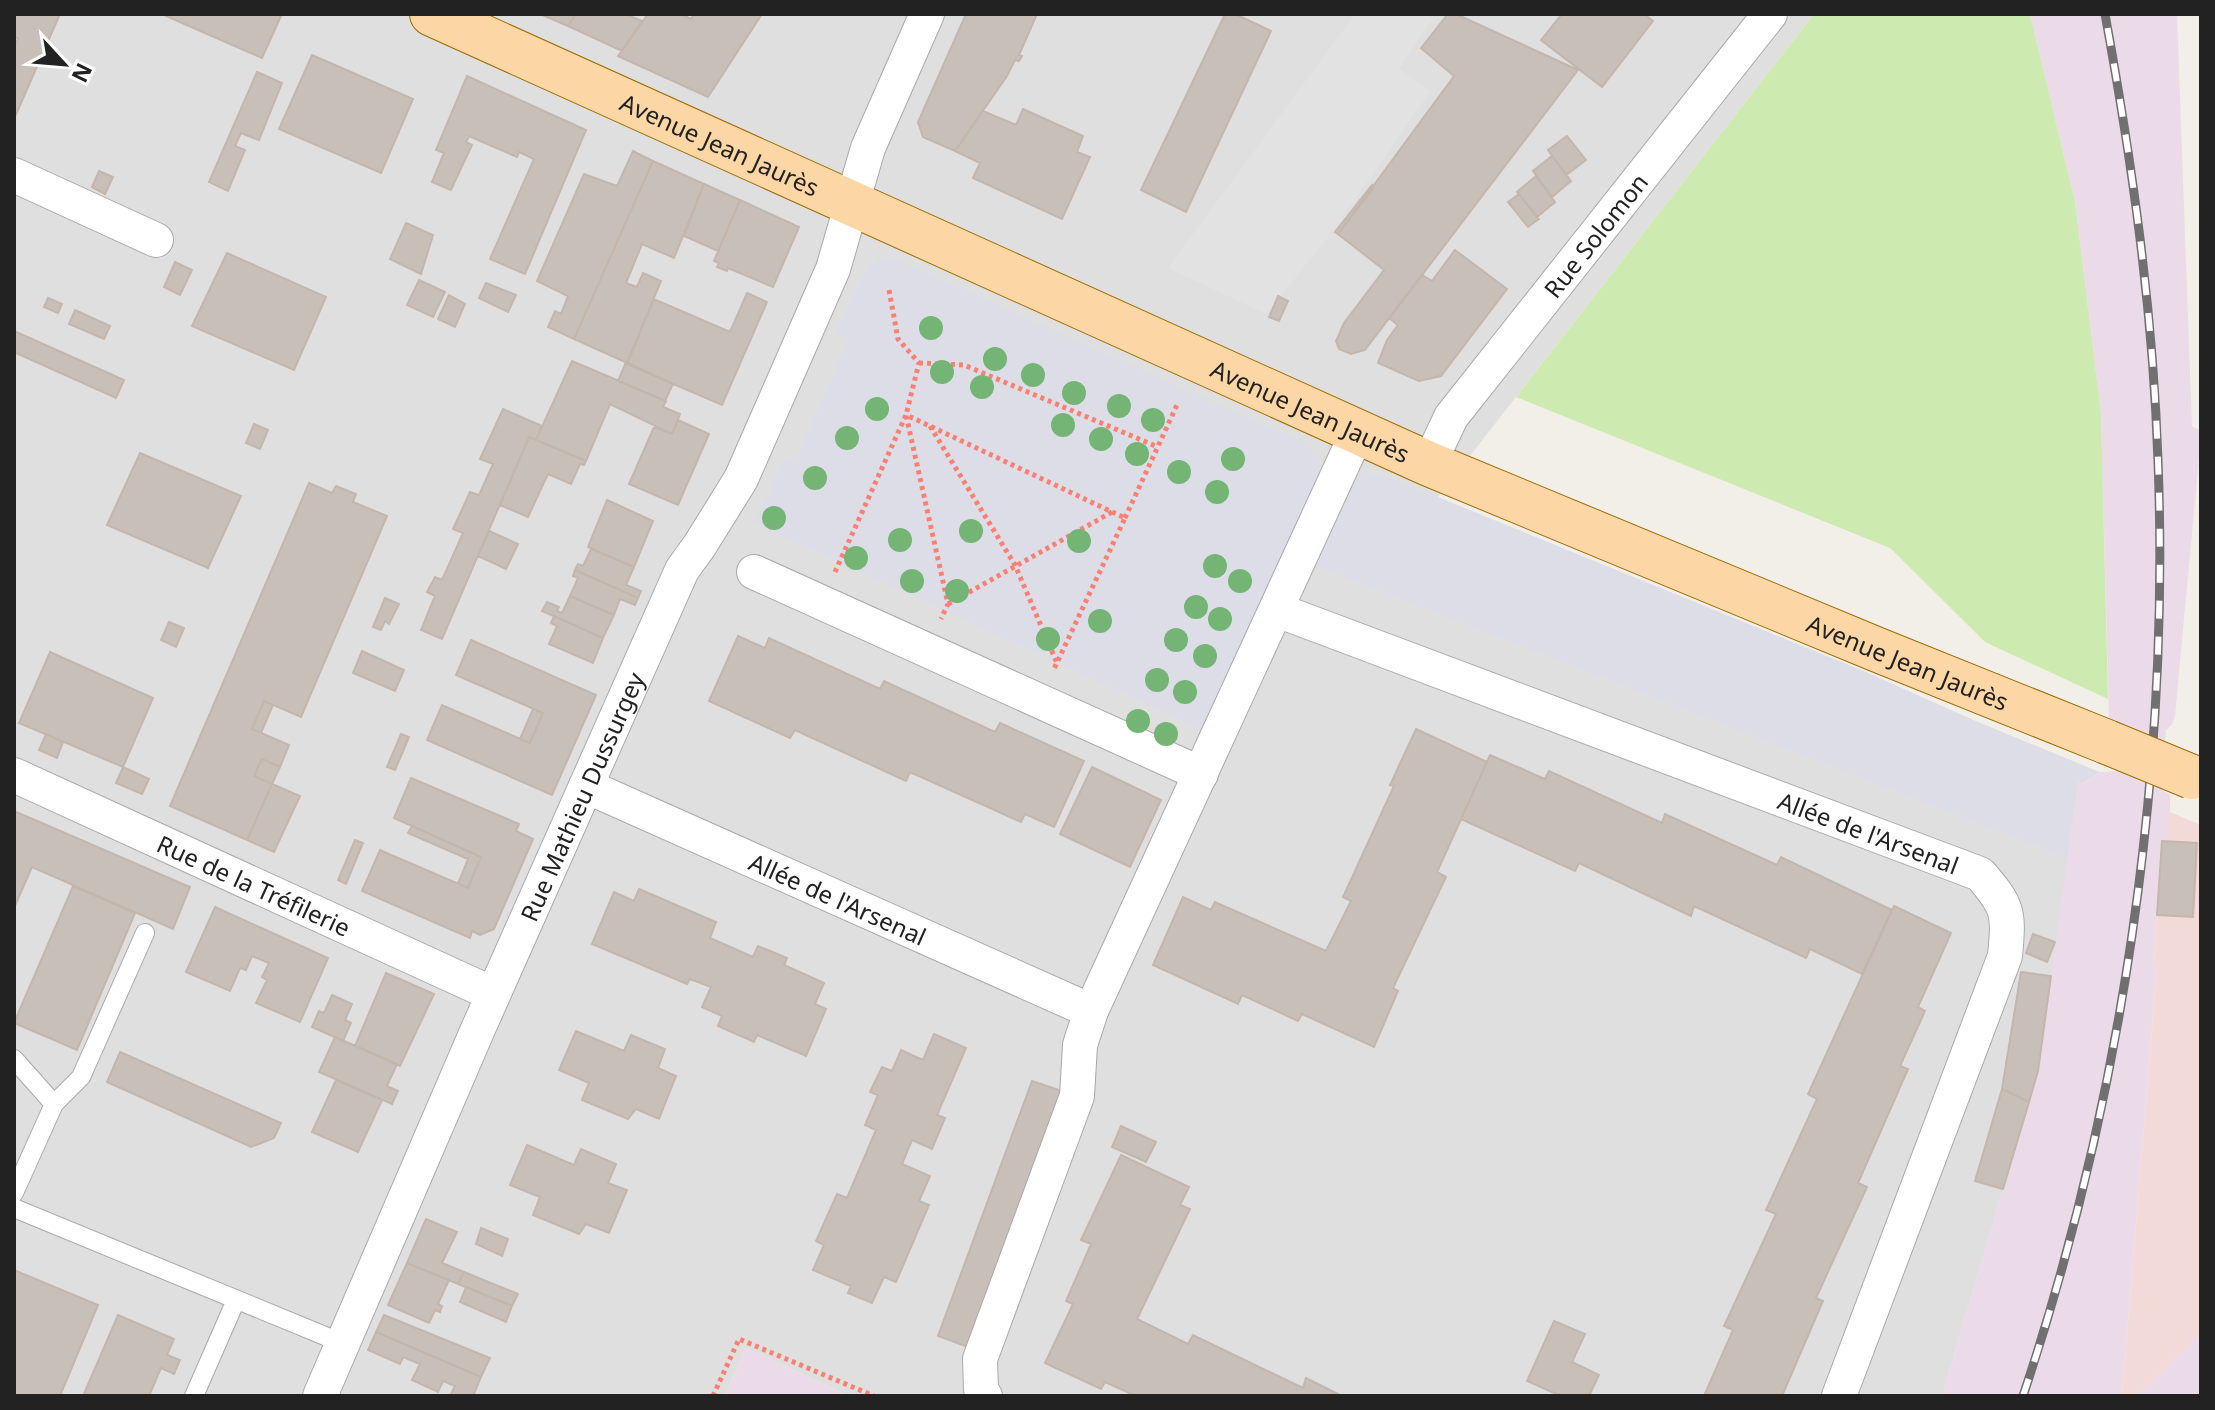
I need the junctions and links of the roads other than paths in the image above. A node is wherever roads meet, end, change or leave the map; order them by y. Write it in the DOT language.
graph roads {
  1 [pos="432,14"];
  2 [pos="927,14"];
  3 [pos="1770,14"];
  4 [pos="14,175"];
  5 [pos="853,202"];
  6 [pos="156,240"];
  7 [pos="1358,431"];
  8 [pos="1429,464"];
  9 [pos="754,572"];
  10 [pos="1277,610"];
  11 [pos="1201,774"];
  12 [pos="14,775"];
  13 [pos="2197,779"];
  14 [pos="586,786"];
  15 [pos="145,933"];
  16 [pos="493,994"];
  17 [pos="1091,1011"];
  18 [pos="14,1059"];
  19 [pos="54,1104"];
  20 [pos="14,1193"];
  21 [pos="14,1208"];
  22 [pos="236,1300"];
  23 [pos="342,1343"];
  24 [pos="194,1396"];
  25 [pos="320,1396"];
  26 [pos="985,1396"];
  27 [pos="1839,1396"];
  1 -- 5 [label="main road, Avenue Jean Jaurès"];
  2 -- 5 [label="street, Rue Mathieu Dussurgey"];
  3 -- 8 [label="street, Rue Solomon"];
  4 -- 6 [label="street"];
  5 -- 7 [label="main road, Avenue Jean Jaurès"];
  5 -- 14 [label="street, Rue Mathieu Dussurgey"];
  7 -- 8 [label="main road, Avenue Jean Jaurès"];
  7 -- 10 [label="street"];
  8 -- 13 [label="main road, Avenue Jean Jaurès, bridge"];
  9 -- 11 [label="street"];
  10 -- 11 [label="street"];
  10 -- 27 [label="street, Allée de l'Arsenal"];
  11 -- 17 [label="street"];
  12 -- 16 [label="street, Rue de la Tréfilerie"];
  14 -- 16 [label="street, Rue Mathieu Dussurgey"];
  14 -- 17 [label="street, Allée de l'Arsenal"];
  15 -- 19 [label="lane"];
  16 -- 23 [label="street, Rue Mathieu Dussurgey"];
  17 -- 26 [label="street"];
  18 -- 19 [label="lane"];
  19 -- 20 [label="lane"];
  21 -- 22 [label="lane"];
  22 -- 23 [label="lane"];
  22 -- 24 [label="lane"];
  23 -- 25 [label="street, Rue Mathieu Dussurgey"];
}
